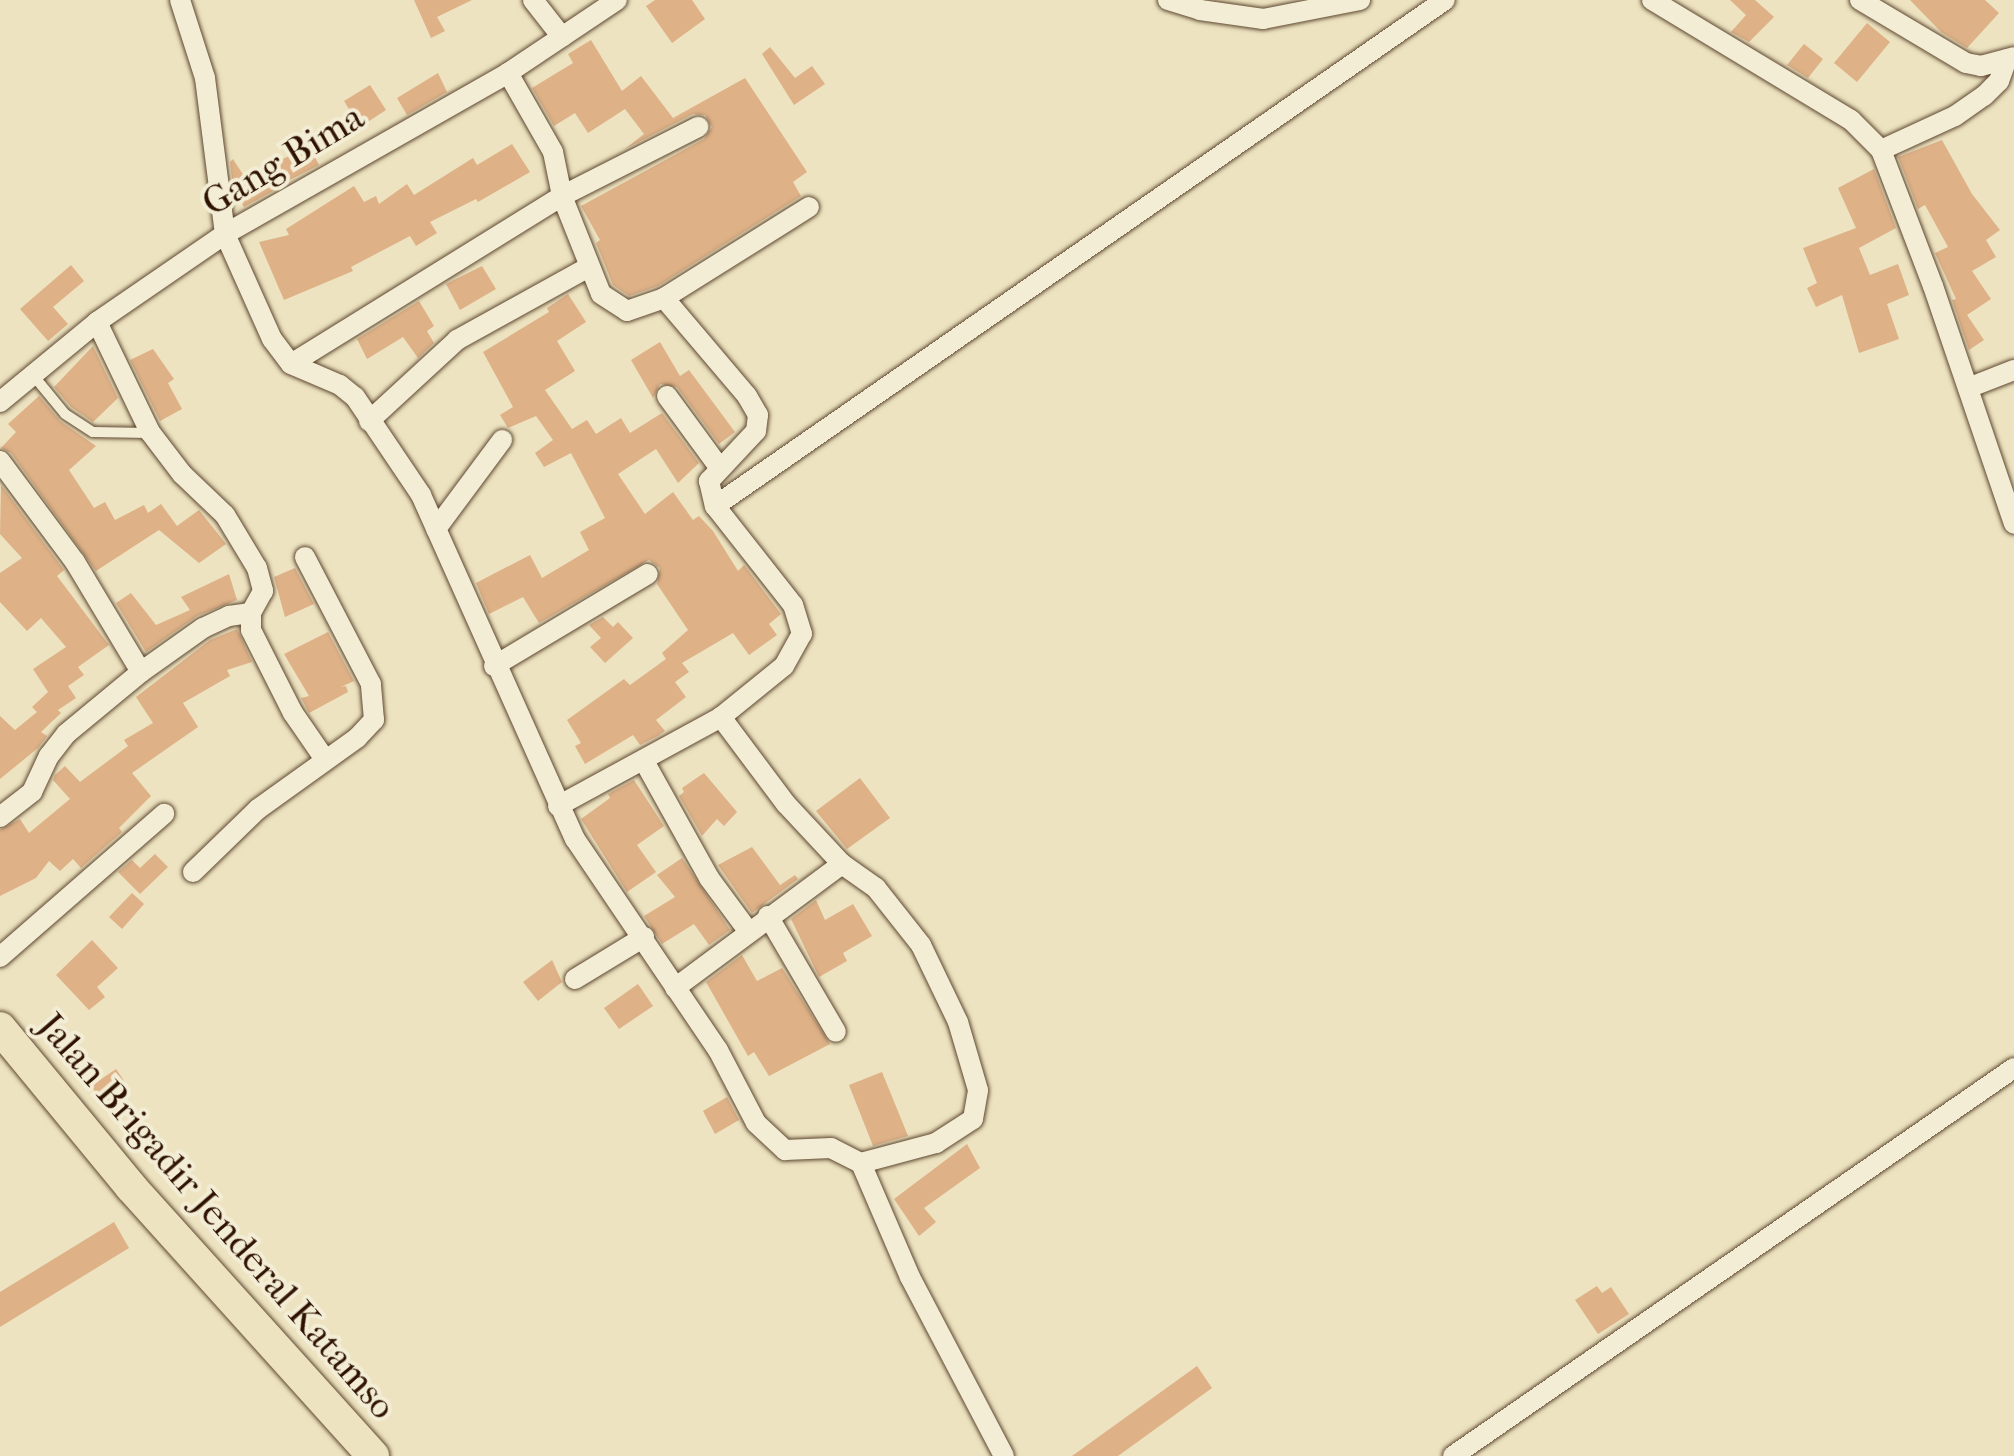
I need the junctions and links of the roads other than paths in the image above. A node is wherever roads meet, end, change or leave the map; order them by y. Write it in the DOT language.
graph roads {
  1 [pos="180,0"];
  2 [pos="532,0"];
  3 [pos="617,0"];
  4 [pos="1360,0"];
  5 [pos="1652,0"];
  6 [pos="1860,0"];
  7 [pos="1173,1"];
  8 [pos="1433,3"];
  9 [pos="562,37"];
  10 [pos="2010,58"];
  11 [pos="508,73"];
  12 [pos="698,127"];
  13 [pos="1881,150"];
  14 [pos="562,196"];
  15 [pos="809,207"];
  16 [pos="226,234"];
  17 [pos="588,268"];
  18 [pos="664,298"];
  19 [pos="97,322"];
  20 [pos="291,364"];
  21 [pos="2014,370"];
  22 [pos="32,375"];
  23 [pos="1968,388"];
  24 [pos="667,396"];
  25 [pos="0,402"];
  26 [pos="369,421"];
  27 [pos="150,432"];
  28 [pos="502,440"];
  29 [pos="0,461"];
  30 [pos="719,467"];
  31 [pos="715,506"];
  32 [pos="2014,524"];
  33 [pos="436,529"];
  34 [pos="305,557"];
  35 [pos="648,574"];
  36 [pos="251,614"];
  37 [pos="494,666"];
  38 [pos="141,672"];
  39 [pos="721,718"];
  40 [pos="324,758"];
  41 [pos="644,761"];
  42 [pos="558,806"];
  43 [pos="164,814"];
  44 [pos="0,817"];
  45 [pos="842,864"];
  46 [pos="194,872"];
  47 [pos="768,916"];
  48 [pos="748,932"];
  49 [pos="644,937"];
  50 [pos="0,957"];
  51 [pos="575,979"];
  52 [pos="675,988"];
  53 [pos="0,1028"];
  54 [pos="836,1032"];
  55 [pos="2014,1068"];
  56 [pos="862,1163"];
  57 [pos="373,1456"];
  58 [pos="1004,1456"];
  59 [pos="1453,1456"];
  1 -- 16 [label="street"];
  2 -- 9 [label="street"];
  3 -- 9 [label="street, Gang Bima"];
  4 -- 7 [label="street"];
  5 -- 13 [label="street"];
  6 -- 10 [label="street"];
  8 -- 31 [label="street"];
  9 -- 11 [label="street, Gang Bima"];
  10 -- 13 [label="street"];
  11 -- 14 [label="street"];
  11 -- 16 [label="street, Gang Bima"];
  12 -- 14 [label="street"];
  13 -- 23 [label="street"];
  14 -- 17 [label="street"];
  14 -- 20 [label="street"];
  15 -- 18 [label="street"];
  16 -- 19 [label="street, Gang Bima"];
  16 -- 20 [label="street"];
  17 -- 18 [label="street"];
  17 -- 26 [label="street"];
  18 -- 30 [label="street"];
  19 -- 22 [label="street, Gang Bima"];
  19 -- 27 [label="street"];
  20 -- 26 [label="street"];
  21 -- 23 [label="street"];
  22 -- 25 [label="street, Gang Bima"];
  22 -- 27 [label="lane"];
  23 -- 32 [label="street"];
  24 -- 30 [label="street"];
  26 -- 33 [label="street"];
  27 -- 36 [label="street"];
  28 -- 33 [label="street"];
  29 -- 38 [label="street"];
  30 -- 31 [label="street"];
  31 -- 39 [label="street"];
  33 -- 37 [label="street"];
  34 -- 40 [label="street"];
  35 -- 37 [label="street"];
  36 -- 38 [label="street"];
  36 -- 40 [label="street"];
  37 -- 42 [label="street"];
  38 -- 44 [label="street"];
  39 -- 41 [label="street"];
  39 -- 45 [label="street"];
  40 -- 46 [label="street"];
  41 -- 42 [label="street"];
  41 -- 48 [label="street"];
  42 -- 49 [label="street"];
  43 -- 50 [label="street"];
  45 -- 47 [label="street"];
  45 -- 56 [label="street"];
  47 -- 48 [label="street"];
  47 -- 54 [label="street"];
  48 -- 52 [label="street"];
  49 -- 51 [label="street"];
  49 -- 52 [label="street"];
  52 -- 56 [label="street"];
  53 -- 57 [label="main road, Jalan Brigadir Jenderal Katamso"];
  55 -- 59 [label="street"];
  56 -- 58 [label="street"];
}
